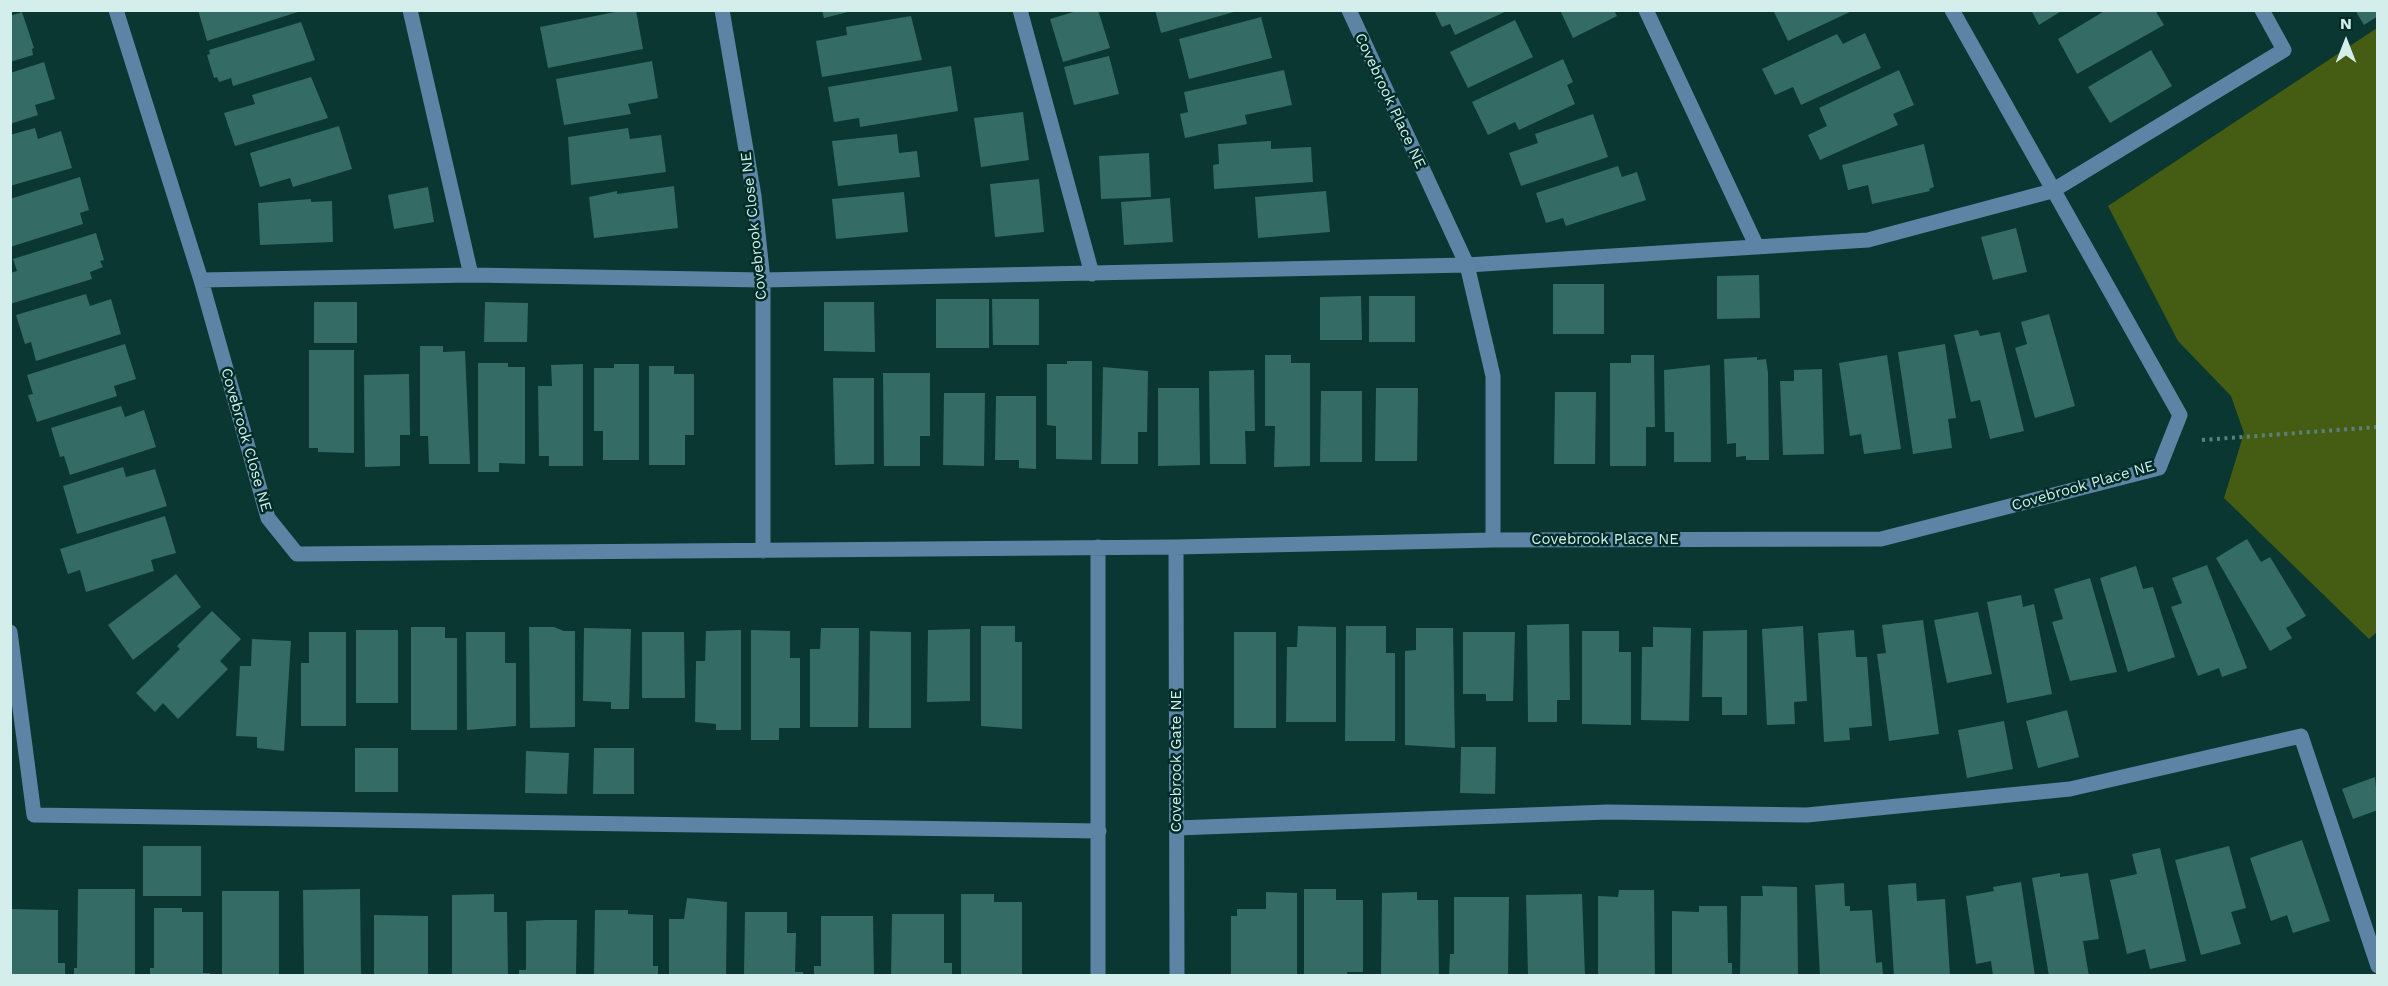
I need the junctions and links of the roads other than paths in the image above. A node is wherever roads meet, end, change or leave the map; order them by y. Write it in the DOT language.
graph roads {
  1 [pos="116,10"];
  2 [pos="410,10"];
  3 [pos="722,10"];
  4 [pos="1020,10"];
  5 [pos="1349,10"];
  6 [pos="1646,10"];
  7 [pos="1952,10"];
  8 [pos="2262,10"];
  9 [pos="2052,190"];
  10 [pos="1757,247"];
  11 [pos="1467,266"];
  12 [pos="1092,273"];
  13 [pos="471,275"];
  14 [pos="201,280"];
  15 [pos="763,280"];
  16 [pos="1493,540"];
  17 [pos="1098,548"];
  18 [pos="1176,548"];
  19 [pos="763,551"];
  20 [pos="10,632"];
  21 [pos="1177,828"];
  22 [pos="1099,831"];
  23 [pos="2378,966"];
  24 [pos="1098,975"];
  25 [pos="1177,975"];
  1 -- 14 [label="street, Covebrook Close NE"];
  2 -- 13 [label="street"];
  3 -- 15 [label="street, Covebrook Close NE"];
  4 -- 12 [label="street"];
  5 -- 11 [label="street, Covebrook Place NE"];
  6 -- 10 [label="street"];
  7 -- 9 [label="street, Covebrook Place NE"];
  8 -- 9 [label="street"];
  9 -- 10 [label="street"];
  9 -- 16 [label="street, Covebrook Place NE"];
  10 -- 11 [label="street"];
  11 -- 12 [label="street"];
  11 -- 16 [label="street, Covebrook Place NE"];
  12 -- 15 [label="street"];
  13 -- 14 [label="street"];
  13 -- 15 [label="street"];
  14 -- 19 [label="street, Covebrook Close NE"];
  15 -- 19 [label="street, Covebrook Close NE"];
  16 -- 18 [label="street, Covebrook Place NE"];
  17 -- 18 [label="street, Covebrook Place NE"];
  17 -- 19 [label="street, Covebrook Close NE"];
  17 -- 22 [label="street"];
  18 -- 21 [label="street, Covebrook Gate NE"];
  20 -- 22 [label="street"];
  21 -- 23 [label="street"];
  21 -- 25 [label="street, Covebrook Gate NE"];
  22 -- 24 [label="street"];
}
